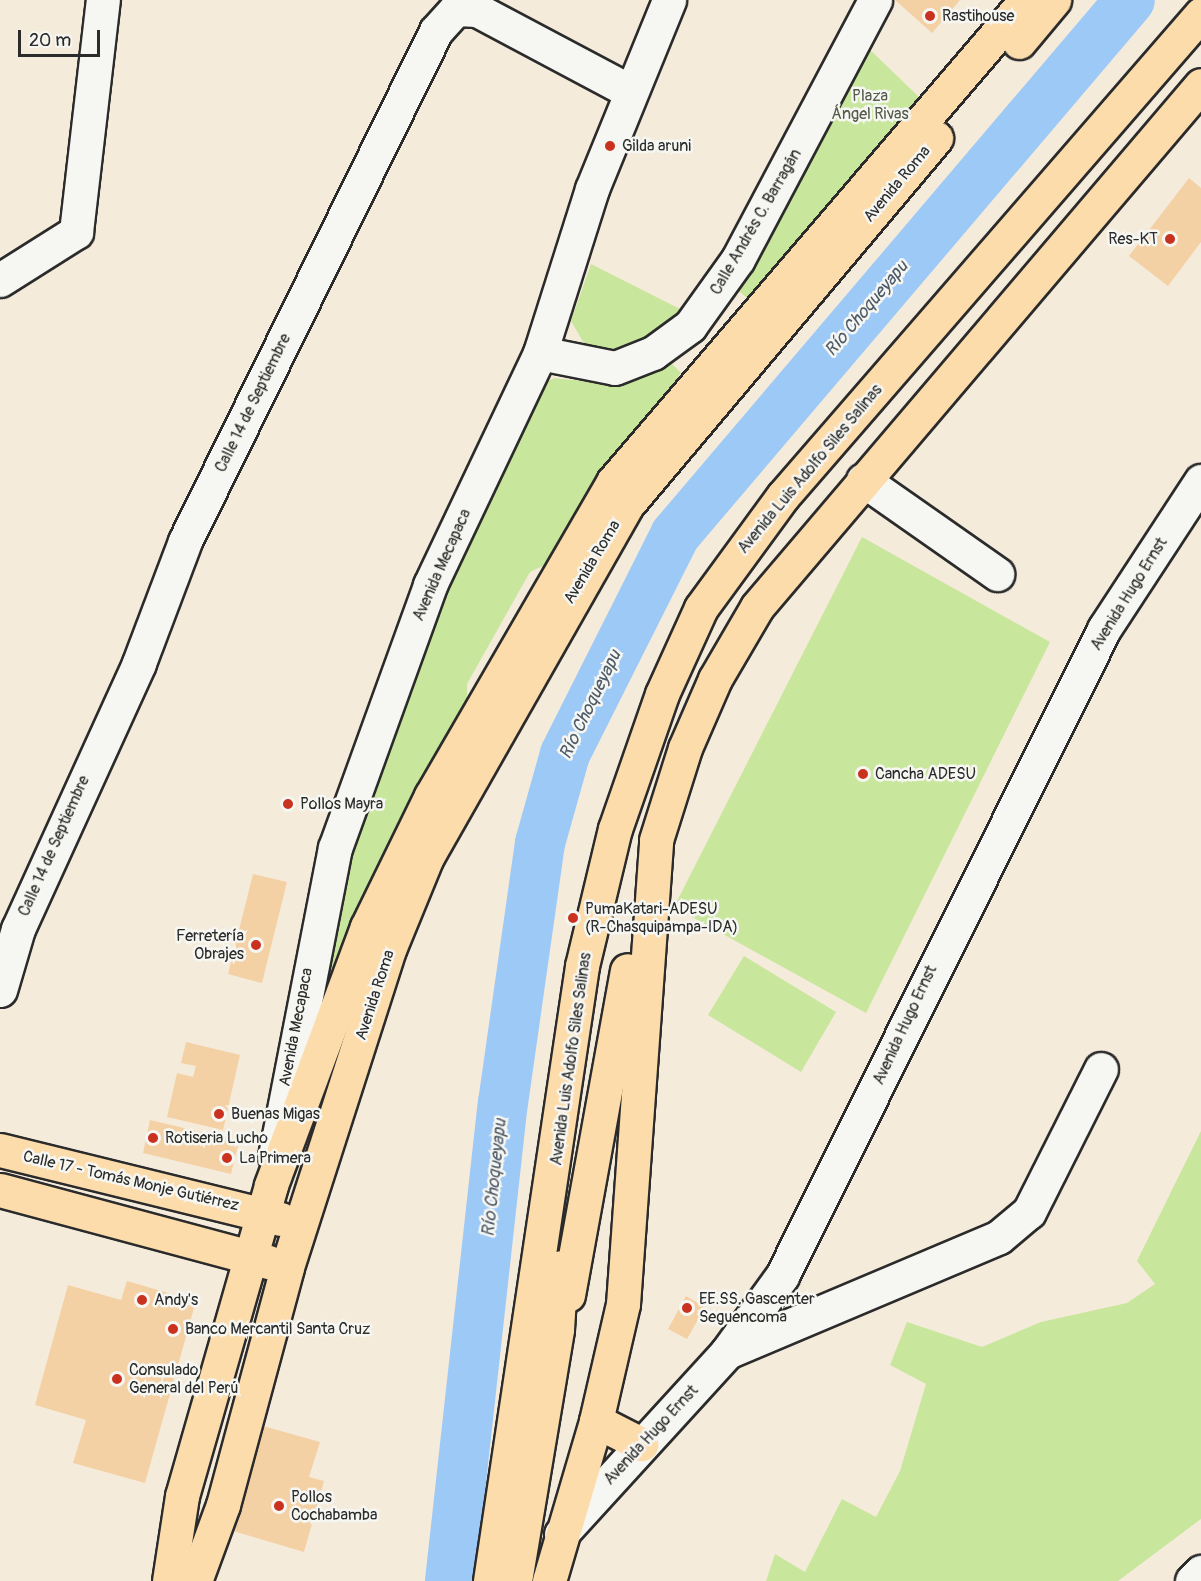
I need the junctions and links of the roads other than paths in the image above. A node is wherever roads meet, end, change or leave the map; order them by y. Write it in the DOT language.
graph roads {
  1 [pos="103,0"];
  2 [pos="669,0"];
  3 [pos="875,0"];
  4 [pos="1026,0"];
  5 [pos="1054,0"];
  6 [pos="1201,14"];
  7 [pos="1201,85"];
  8 [pos="631,92"];
  9 [pos="0,280"];
  10 [pos="540,353"];
  11 [pos="863,480"];
  12 [pos="1201,481"];
  13 [pos="997,574"];
  14 [pos="656,840"];
  15 [pos="603,891"];
  16 [pos="9,926"];
  17 [pos="0,990"];
  18 [pos="1101,1069"];
  19 [pos="0,1150"];
  20 [pos="0,1191"];
  21 [pos="266,1198"];
  22 [pos="301,1226"];
  23 [pos="248,1256"];
  24 [pos="287,1267"];
  25 [pos="557,1329"];
  26 [pos="727,1352"];
  27 [pos="596,1421"];
  28 [pos="641,1444"];
  29 [pos="561,1534"];
  30 [pos="1201,1572"];
  31 [pos="169,1581"];
  32 [pos="195,1581"];
  33 [pos="490,1581"];
  34 [pos="515,1581"];
  35 [pos="549,1581"];
  36 [pos="1192,1581"];
  1 -- 9 [label="street"];
  2 -- 8 [label="street, Avenida Mecapaca"];
  3 -- 10 [label="street, Calle Andrés C. Barragán"];
  4 -- 21 [label="main road, Avenida Roma"];
  5 -- 22 [label="main road, Avenida Roma"];
  6 -- 15 [label="main road, Avenida Luis Adolfo Siles Salinas"];
  7 -- 11 [label="main road"];
  8 -- 10 [label="street, Avenida Mecapaca"];
  8 -- 16 [label="street, Calle 14 de Septiembre"];
  10 -- 21 [label="street, Avenida Mecapaca"];
  11 -- 13 [label="street"];
  11 -- 14 [label="main road"];
  12 -- 26 [label="street, Avenida Hugo Ernst"];
  14 -- 25 [label="main road"];
  14 -- 27 [label="main road"];
  15 -- 25 [label="main road"];
  15 -- 33 [label="main road, Avenida Luis Adolfo Siles Salinas"];
  16 -- 17 [label="street, Calle 14 de Septiembre"];
  18 -- 26 [label="street"];
  19 -- 21 [label="main road, Calle 17 - Tomás Monje Gutiérrez"];
  20 -- 23 [label="main road"];
  21 -- 22 [label="main road, Calle 17 - Tomás Monje Gutiérrez"];
  21 -- 23 [label="main road, Avenida Roma"];
  22 -- 24 [label="main road, Avenida Roma"];
  23 -- 24 [label="main road"];
  23 -- 31 [label="main road, Avenida Roma"];
  24 -- 32 [label="main road, Avenida Roma"];
  25 -- 34 [label="main road"];
  26 -- 28 [label="street, Avenida Hugo Ernst"];
  27 -- 28 [label="main road"];
  27 -- 29 [label="main road"];
  28 -- 29 [label="street, Avenida Hugo Ernst"];
  29 -- 35 [label="main road"];
  30 -- 36 [label="street"];
}
